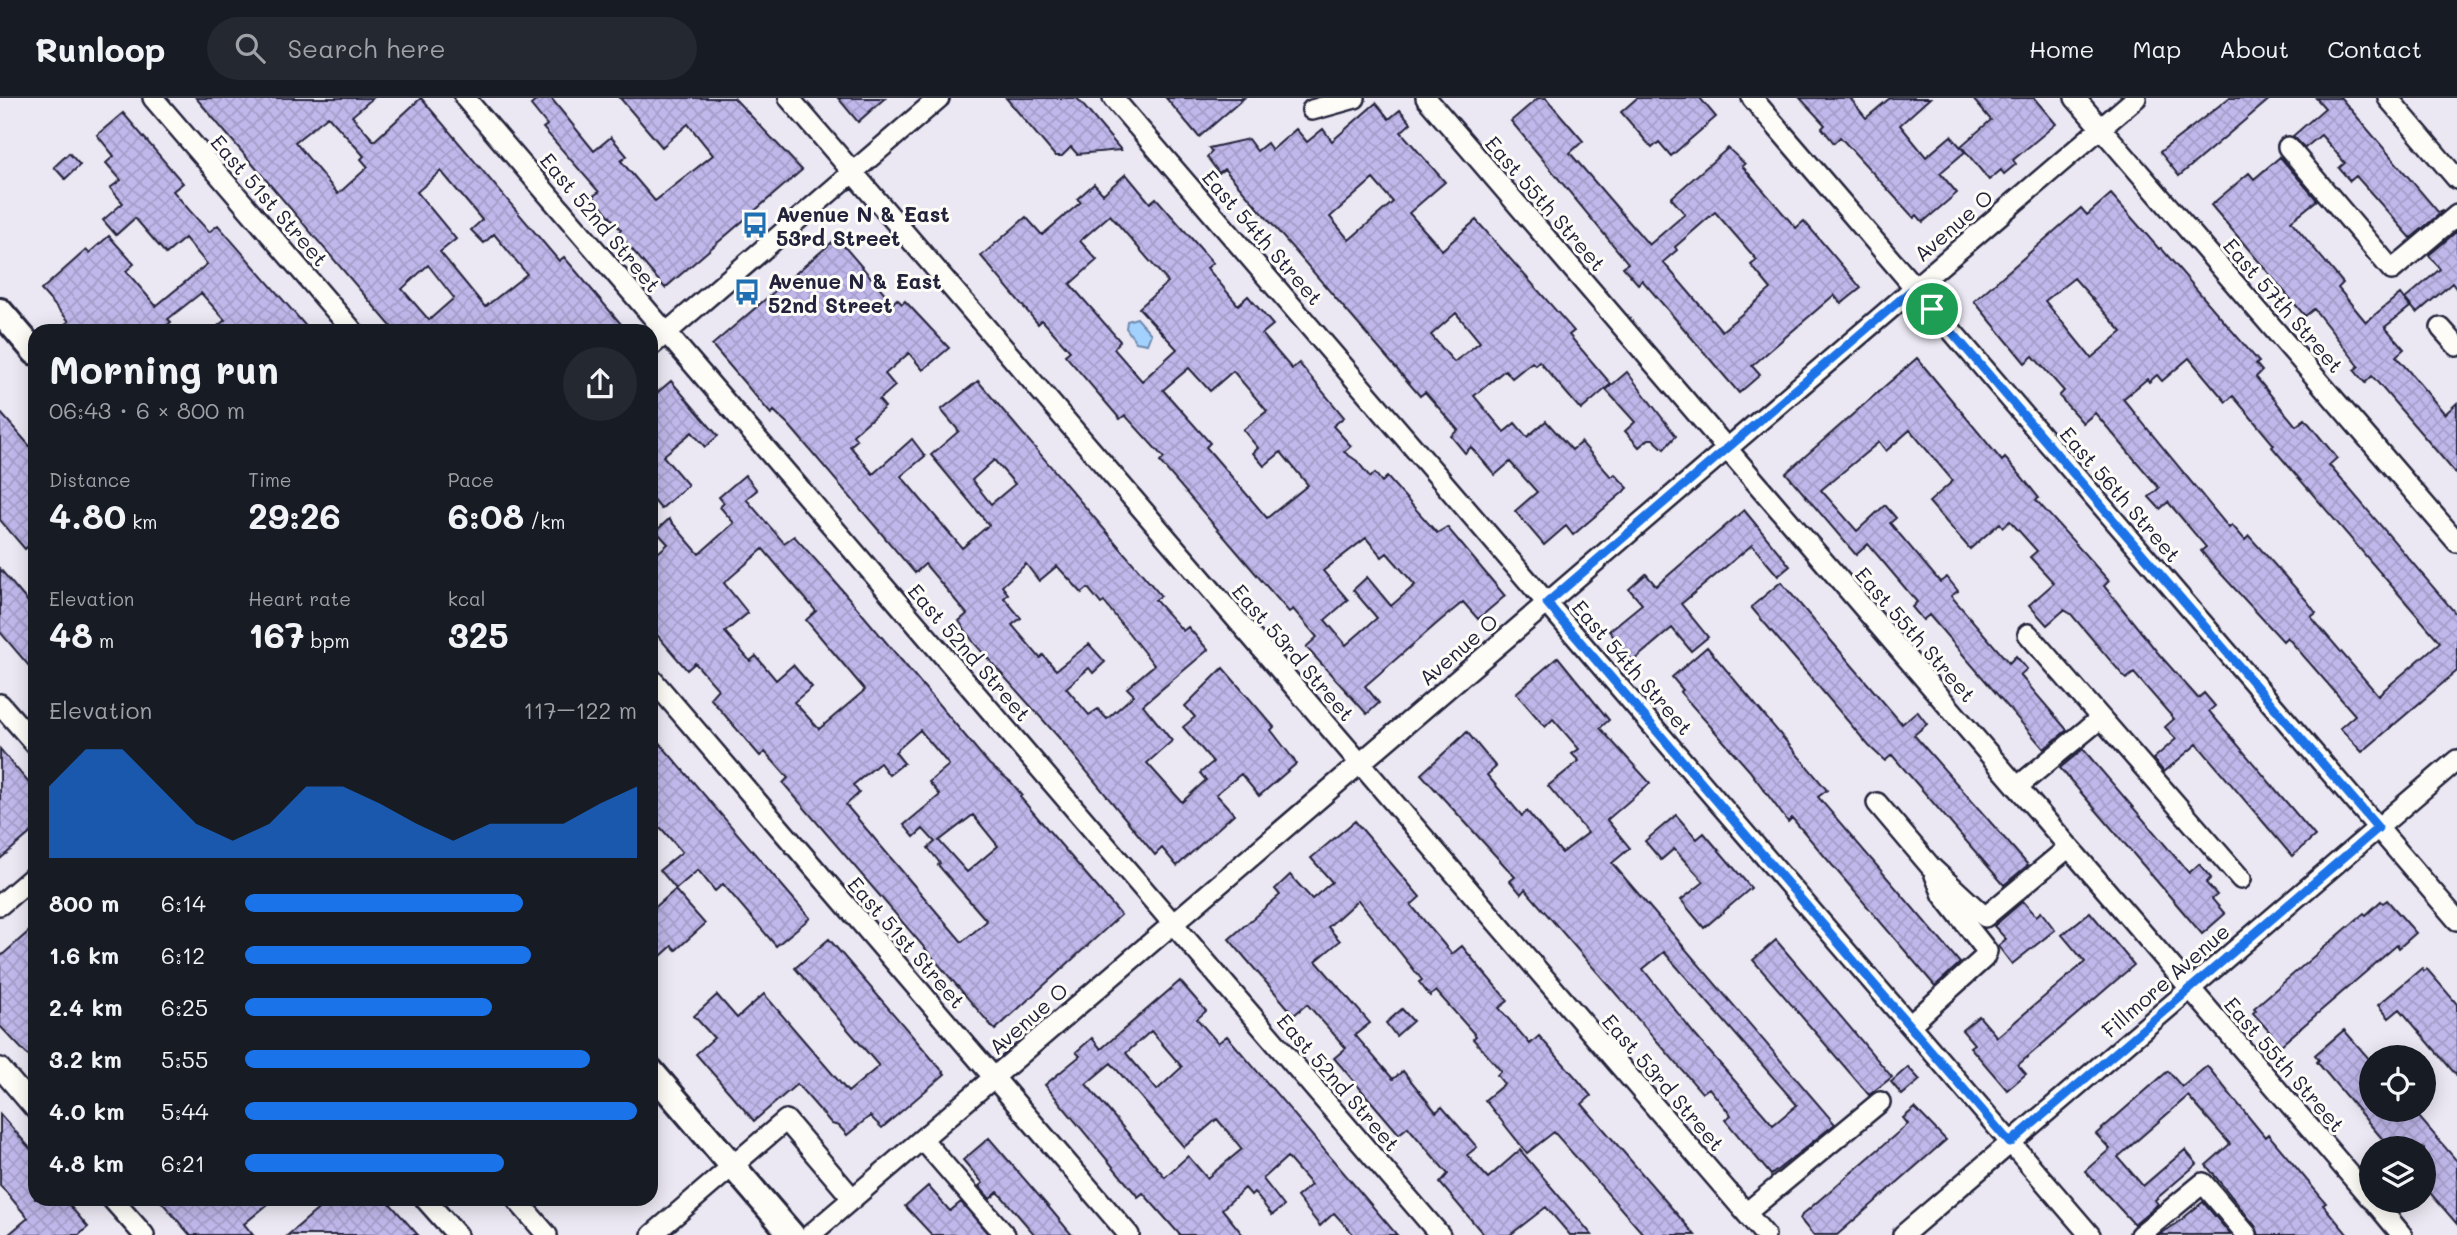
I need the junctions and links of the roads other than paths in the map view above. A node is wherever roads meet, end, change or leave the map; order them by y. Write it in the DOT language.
graph roads {
  1 [pos="153,98"];
  2 [pos="465,98"];
  3 [pos="789,98"];
  4 [pos="939,98"];
  5 [pos="1113,98"];
  6 [pos="1355,98"];
  7 [pos="1426,98"];
  8 [pos="1752,98"];
  9 [pos="2076,98"];
  10 [pos="2136,98"];
  11 [pos="2388,98"];
  12 [pos="1312,110"];
  13 [pos="2101,128"];
  14 [pos="2288,147"];
  15 [pos="853,172"];
  16 [pos="2457,178"];
  17 [pos="2457,215"];
  18 [pos="1914,288"];
  19 [pos="0,312"];
  20 [pos="347,324"];
  21 [pos="646,324"];
  22 [pos="2441,328"];
  23 [pos="658,339"];
  24 [pos="28,344"];
  25 [pos="2457,346"];
  26 [pos="1727,449"];
  27 [pos="2457,542"];
  28 [pos="1547,603"];
  29 [pos="2028,634"];
  30 [pos="658,686"];
  31 [pos="0,704"];
  32 [pos="2101,718"];
  33 [pos="28,736"];
  34 [pos="2457,760"];
  35 [pos="1360,763"];
  36 [pos="2017,787"];
  37 [pos="1877,803"];
  38 [pos="2378,828"];
  39 [pos="2069,847"];
  40 [pos="1931,867"];
  41 [pos="2241,878"];
  42 [pos="28,881"];
  43 [pos="0,905"];
  44 [pos="2457,920"];
  45 [pos="1173,924"];
  46 [pos="2190,989"];
  47 [pos="1910,1026"];
  48 [pos="0,1068"];
  49 [pos="994,1078"];
  50 [pos="658,1079"];
  51 [pos="28,1101"];
  52 [pos="1880,1101"];
  53 [pos="922,1139"];
  54 [pos="2010,1143"];
  55 [pos="733,1166"];
  56 [pos="2359,1185"];
  57 [pos="853,1199"];
  58 [pos="118,1206"];
  59 [pos="431,1206"];
  60 [pos="522,1206"];
  61 [pos="1746,1213"];
  62 [pos="2383,1213"];
  63 [pos="144,1235"];
  64 [pos="457,1235"];
  65 [pos="547,1235"];
  66 [pos="652,1235"];
  67 [pos="792,1235"];
  68 [pos="810,1235"];
  69 [pos="1005,1235"];
  70 [pos="1129,1235"];
  71 [pos="1440,1235"];
  72 [pos="1765,1235"];
  73 [pos="1903,1235"];
  74 [pos="2090,1235"];
  75 [pos="2140,1235"];
  76 [pos="2246,1235"];
  77 [pos="2402,1235"];
  1 -- 20 [label="street, East 51st Street"];
  2 -- 21 [label="street, East 52nd Street"];
  3 -- 15 [label="street, East 53rd Street"];
  4 -- 15 [label="street"];
  5 -- 28 [label="street, East 54th Street"];
  6 -- 12 [label="street"];
  7 -- 26 [label="street, East 55th Street"];
  8 -- 18 [label="street, East 56th Street"];
  9 -- 13 [label="street, East 57th Street"];
  10 -- 13 [label="street, Avenue O"];
  11 -- 16 [label="street"];
  13 -- 18 [label="street, Avenue O"];
  13 -- 27 [label="street, East 57th Street"];
  14 -- 17 [label="street"];
  15 -- 23 [label="street"];
  15 -- 35 [label="street, East 53rd Street"];
  18 -- 26 [label="street, Avenue O"];
  18 -- 38 [label="street, East 56th Street"];
  19 -- 24 [label="main road"];
  22 -- 25 [label="street"];
  23 -- 45 [label="street, East 52nd Street"];
  26 -- 28 [label="street, Avenue O"];
  26 -- 36 [label="street, East 55th Street"];
  28 -- 35 [label="street, Avenue O"];
  28 -- 47 [label="street, East 54th Street"];
  29 -- 32 [label="street"];
  30 -- 49 [label="street, East 51st Street"];
  31 -- 33 [label="street"];
  32 -- 36 [label="street"];
  32 -- 41 [label="street"];
  34 -- 38 [label="street, Fillmore Avenue"];
  35 -- 45 [label="street, Avenue O"];
  35 -- 61 [label="street, East 53rd Street"];
  36 -- 39 [label="street, East 55th Street"];
  37 -- 40 [label="street"];
  38 -- 44 [label="street, East 56th Street"];
  38 -- 46 [label="street, Fillmore Avenue"];
  39 -- 40 [label="street"];
  39 -- 46 [label="street, East 55th Street"];
  40 -- 47 [label="street"];
  42 -- 43 [label="street"];
  45 -- 49 [label="street, Avenue O"];
  45 -- 71 [label="street, East 52nd Street"];
  46 -- 54 [label="street, Fillmore Avenue"];
  46 -- 56 [label="street, East 55th Street"];
  47 -- 54 [label="street, East 54th Street"];
  48 -- 51 [label="street"];
  49 -- 53 [label="street, Avenue O"];
  49 -- 70 [label="street, East 51st Street"];
  50 -- 55 [label="main road"];
  52 -- 61 [label="street"];
  53 -- 57 [label="street, Avenue O"];
  53 -- 69 [label="street"];
  54 -- 73 [label="street, Fillmore Avenue"];
  54 -- 74 [label="street, East 54th Street"];
  55 -- 57 [label="street"];
  55 -- 66 [label="street"];
  55 -- 67 [label="main road"];
  57 -- 68 [label="street, Avenue O"];
  58 -- 63 [label="street"];
  59 -- 64 [label="street"];
  60 -- 65 [label="street"];
  61 -- 72 [label="street, East 53rd Street"];
  62 -- 77 [label="street, East 55th Street"];
  75 -- 76 [label="street"];
}
